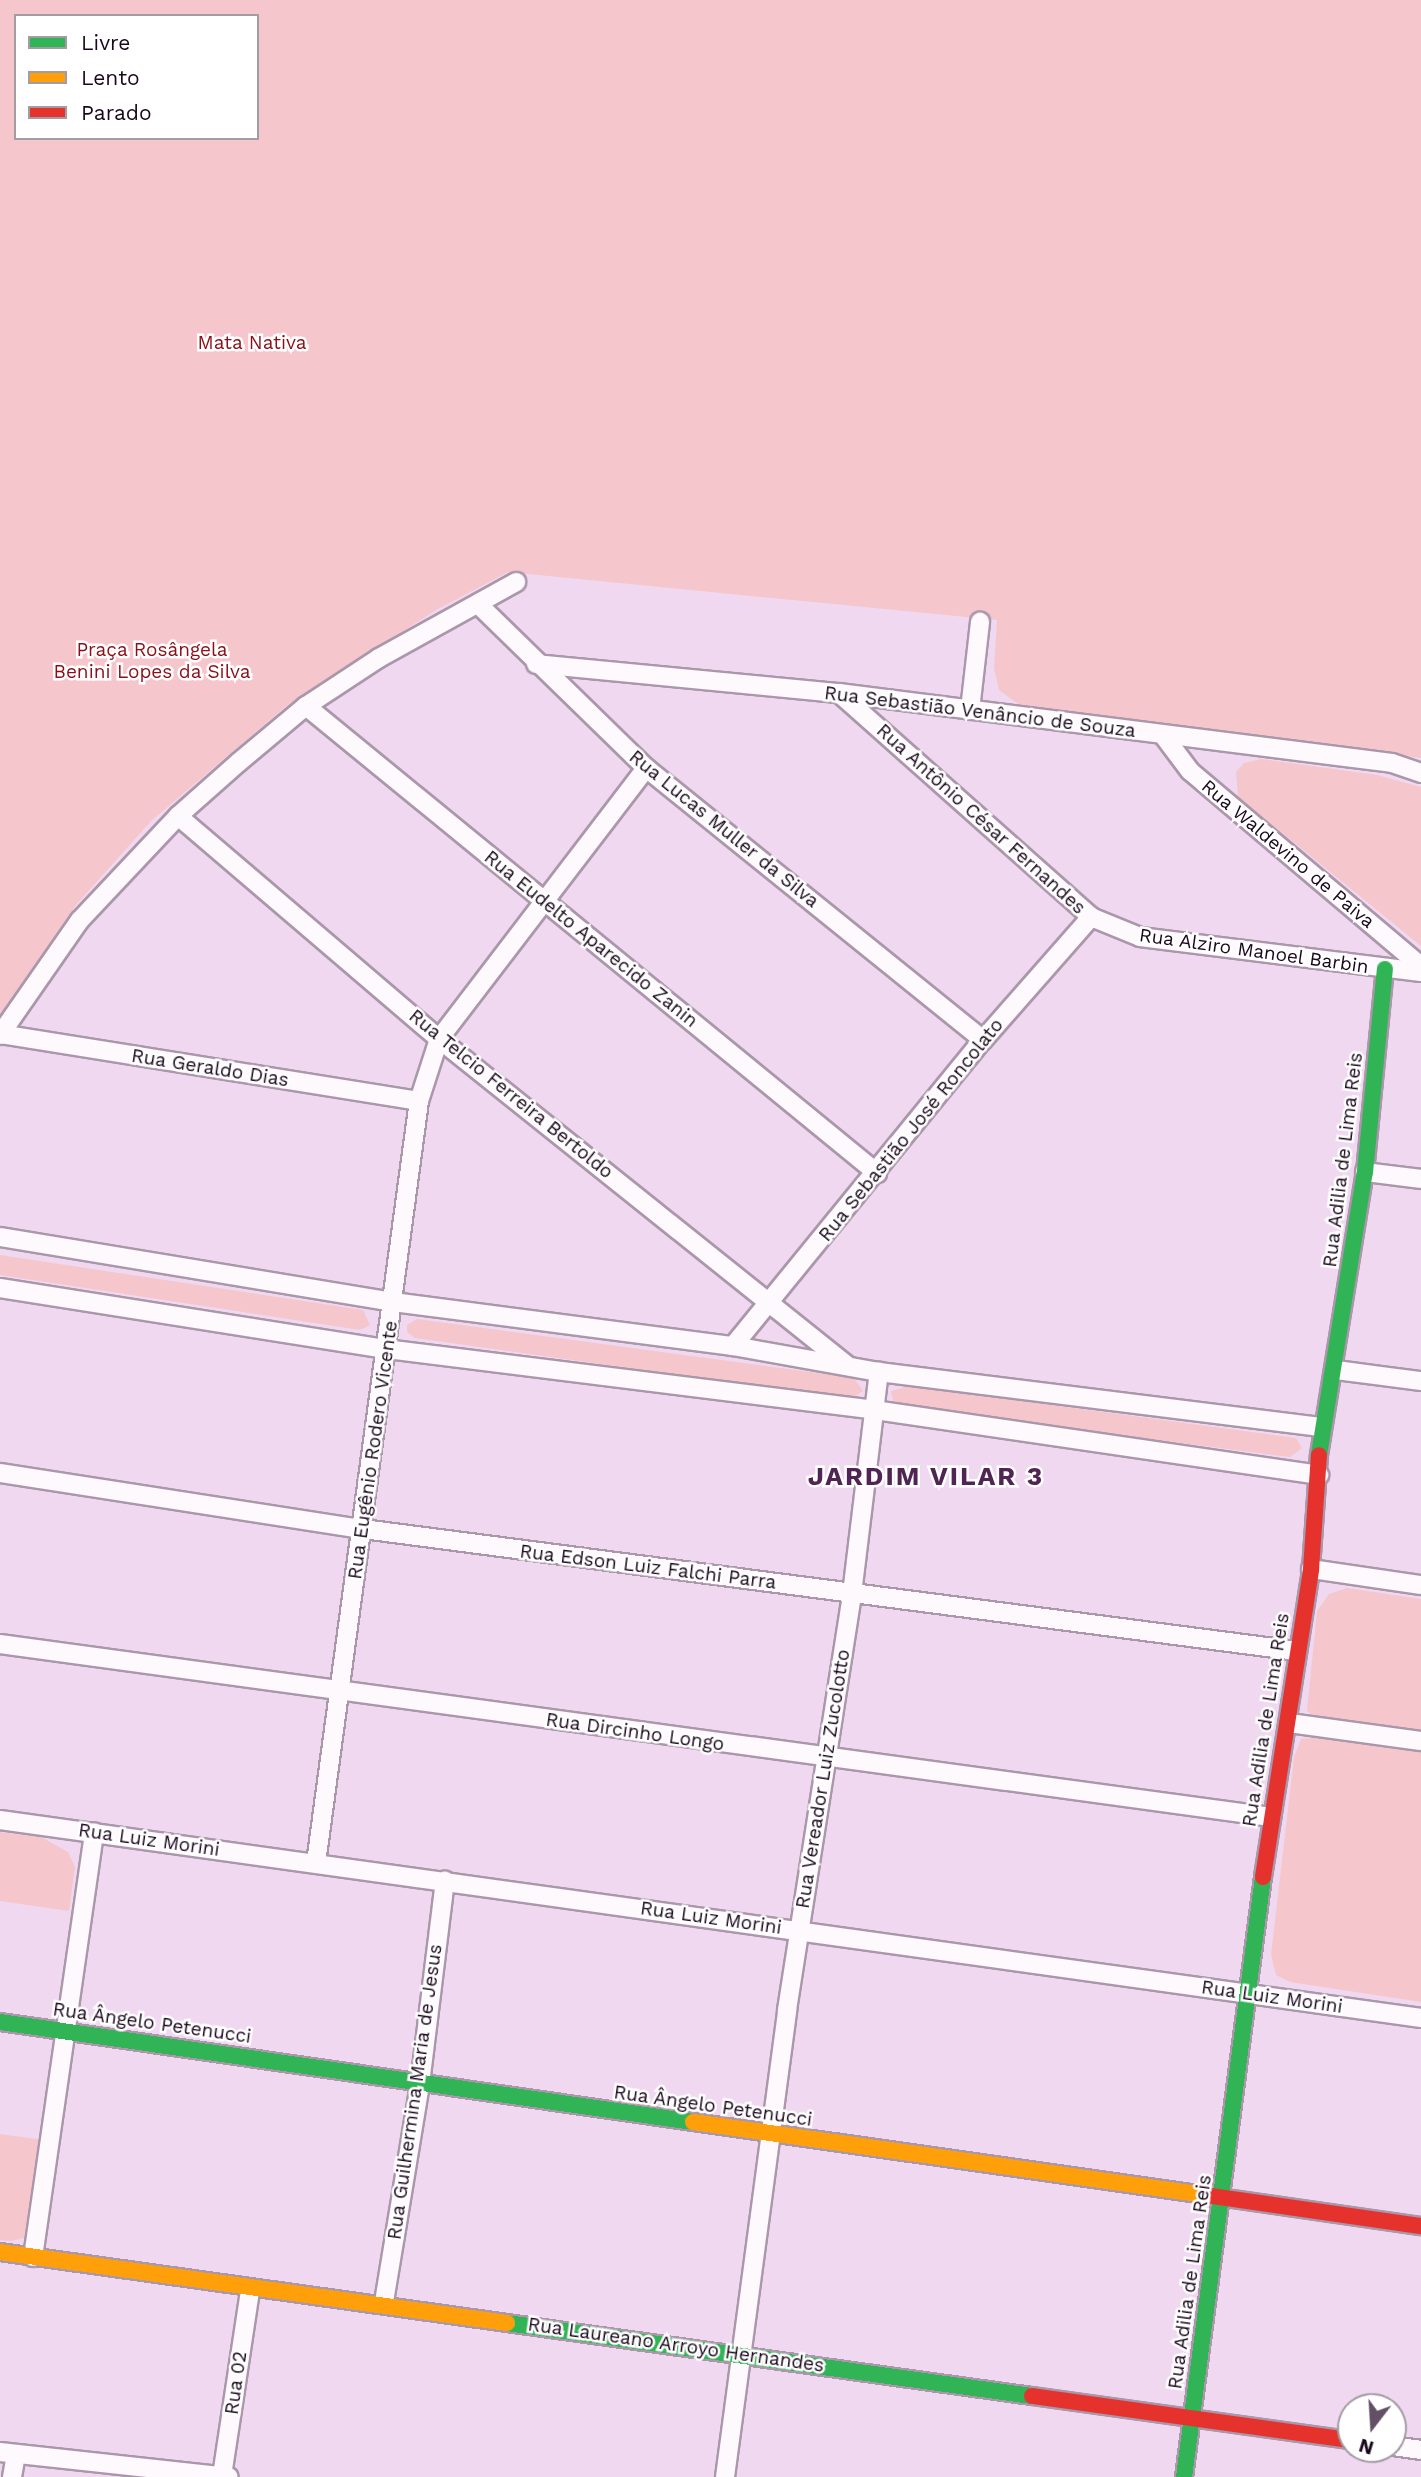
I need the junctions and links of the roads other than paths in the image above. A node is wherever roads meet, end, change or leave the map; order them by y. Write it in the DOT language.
graph roads {
  1 [pos="516,582"];
  2 [pos="478,604"];
  3 [pos="980,622"];
  4 [pos="536,664"];
  5 [pos="839,693"];
  6 [pos="306,706"];
  7 [pos="971,710"];
  8 [pos="1163,735"];
  9 [pos="646,768"];
  10 [pos="1421,773"];
  11 [pos="178,816"];
  12 [pos="544,901"];
  13 [pos="1091,917"];
  14 [pos="1421,966"];
  15 [pos="1385,969"];
  16 [pos="1421,972"];
  17 [pos="0,1035"];
  18 [pos="439,1039"];
  19 [pos="983,1040"];
  20 [pos="419,1101"];
  21 [pos="1365,1172"];
  22 [pos="877,1173"];
  23 [pos="1421,1179"];
  24 [pos="0,1237"];
  25 [pos="0,1288"];
  26 [pos="771,1300"];
  27 [pos="393,1302"];
  28 [pos="733,1346"];
  29 [pos="386,1349"];
  30 [pos="848,1366"];
  31 [pos="1336,1370"];
  32 [pos="879,1372"];
  33 [pos="1421,1381"];
  34 [pos="874,1410"];
  35 [pos="1321,1427"];
  36 [pos="0,1473"];
  37 [pos="1319,1475"];
  38 [pos="363,1530"];
  39 [pos="1311,1569"];
  40 [pos="1421,1585"];
  41 [pos="852,1594"];
  42 [pos="0,1644"];
  43 [pos="1297,1651"];
  44 [pos="341,1691"];
  45 [pos="1289,1723"];
  46 [pos="1421,1741"];
  47 [pos="827,1759"];
  48 [pos="1271,1817"];
  49 [pos="0,1820"];
  50 [pos="94,1832"];
  51 [pos="316,1863"];
  52 [pos="445,1881"];
  53 [pos="799,1931"];
  54 [pos="1249,1994"];
  55 [pos="1421,2018"];
  56 [pos="0,2022"];
  57 [pos="68,2032"];
  58 [pos="420,2084"];
  59 [pos="771,2136"];
  60 [pos="1223,2199"];
  61 [pos="1421,2226"];
  62 [pos="0,2252"];
  63 [pos="33,2257"];
  64 [pos="250,2290"];
  65 [pos="384,2302"];
  66 [pos="744,2356"];
  67 [pos="1193,2416"];
  68 [pos="1337,2438"];
  69 [pos="8,2453"];
  70 [pos="225,2476"];
  71 [pos="12,2477"];
  72 [pos="725,2477"];
  73 [pos="1184,2477"];
  1 -- 2 [label="street"];
  2 -- 4 [label="street, Rua Lucas Muller da Silva"];
  2 -- 6 [label="street"];
  3 -- 7 [label="street"];
  4 -- 5 [label="street, Rua Sebastião Venâncio de Souza"];
  4 -- 9 [label="street, Rua Lucas Muller da Silva"];
  5 -- 7 [label="street, Rua Sebastião Venâncio de Souza"];
  5 -- 13 [label="street, Rua Antônio César Fernandes"];
  6 -- 11 [label="street"];
  6 -- 12 [label="street, Rua Eudelto Aparecido Zanin"];
  7 -- 8 [label="street, Rua Sebastião Venâncio de Souza"];
  8 -- 10 [label="street, Rua Sebastião Venâncio de Souza"];
  8 -- 14 [label="street, Rua Waldevino de Paiva"];
  9 -- 12 [label="street, Rua Eugênio Rodero Vicente"];
  9 -- 19 [label="street, Rua Lucas Muller da Silva"];
  11 -- 17 [label="street"];
  11 -- 18 [label="street, Rua Telcio Ferreira Bertoldo"];
  12 -- 18 [label="street, Rua Eugênio Rodero Vicente"];
  12 -- 22 [label="street, Rua Eudelto Aparecido Zanin"];
  13 -- 15 [label="street, Rua Alziro Manoel Barbin"];
  13 -- 19 [label="street, Rua Sebastião José Roncolato"];
  15 -- 16 [label="street, Rua Alziro Manoel Barbin"];
  15 -- 21 [label="street, Rua Adilia de Lima Reis"];
  17 -- 20 [label="street, Rua Geraldo Dias"];
  18 -- 20 [label="street, Rua Eugênio Rodero Vicente"];
  18 -- 26 [label="street, Rua Telcio Ferreira Bertoldo"];
  19 -- 22 [label="street, Rua Sebastião José Roncolato"];
  20 -- 27 [label="street, Rua Eugênio Rodero Vicente"];
  21 -- 23 [label="street"];
  21 -- 31 [label="street, Rua Adilia de Lima Reis"];
  22 -- 26 [label="street, Rua Sebastião José Roncolato"];
  24 -- 27 [label="street"];
  25 -- 29 [label="street"];
  26 -- 28 [label="street, Rua Sebastião José Roncolato"];
  26 -- 30 [label="street, Rua Telcio Ferreira Bertoldo"];
  27 -- 28 [label="street"];
  27 -- 29 [label="street, Rua Eugênio Rodero Vicente"];
  28 -- 30 [label="street"];
  29 -- 34 [label="street"];
  29 -- 38 [label="street, Rua Eugênio Rodero Vicente"];
  30 -- 32 [label="street"];
  31 -- 33 [label="street"];
  31 -- 35 [label="street, Rua Adilia de Lima Reis"];
  32 -- 34 [label="street, Rua Vereador Luiz Zucolotto"];
  32 -- 35 [label="street"];
  34 -- 37 [label="street"];
  34 -- 41 [label="street, Rua Vereador Luiz Zucolotto"];
  35 -- 37 [label="street, Rua Adilia de Lima Reis"];
  36 -- 38 [label="street, Rua Edson Luiz Falchi Parra"];
  37 -- 39 [label="street, Rua Adilia de Lima Reis"];
  38 -- 41 [label="street, Rua Edson Luiz Falchi Parra"];
  38 -- 44 [label="street, Rua Eugênio Rodero Vicente"];
  39 -- 40 [label="street"];
  39 -- 43 [label="street, Rua Adilia de Lima Reis"];
  41 -- 43 [label="street, Rua Edson Luiz Falchi Parra"];
  41 -- 47 [label="street, Rua Vereador Luiz Zucolotto"];
  42 -- 44 [label="street, Rua Dircinho Longo"];
  43 -- 45 [label="street, Rua Adilia de Lima Reis"];
  44 -- 47 [label="street, Rua Dircinho Longo"];
  44 -- 51 [label="street, Rua Eugênio Rodero Vicente"];
  45 -- 46 [label="street"];
  45 -- 48 [label="street, Rua Adilia de Lima Reis"];
  47 -- 48 [label="street, Rua Dircinho Longo"];
  47 -- 53 [label="street, Rua Vereador Luiz Zucolotto"];
  48 -- 54 [label="street, Rua Adilia de Lima Reis"];
  49 -- 50 [label="street, Rua Luiz Morini"];
  50 -- 51 [label="street, Rua Luiz Morini"];
  50 -- 57 [label="street"];
  51 -- 52 [label="street, Rua Luiz Morini"];
  52 -- 53 [label="street, Rua Luiz Morini"];
  52 -- 58 [label="street, Rua Guilhermina Maria de Jesus"];
  53 -- 54 [label="street, Rua Luiz Morini"];
  53 -- 59 [label="street, Rua Vereador Luiz Zucolotto"];
  54 -- 55 [label="street, Rua Luiz Morini"];
  54 -- 60 [label="street, Rua Adilia de Lima Reis"];
  56 -- 57 [label="street, Rua Ângelo Petenucci"];
  57 -- 58 [label="street, Rua Ângelo Petenucci"];
  57 -- 63 [label="street"];
  58 -- 59 [label="street, Rua Ângelo Petenucci"];
  58 -- 65 [label="street, Rua Guilhermina Maria de Jesus"];
  59 -- 60 [label="street, Rua Ângelo Petenucci"];
  59 -- 66 [label="street, Rua Vereador Luiz Zucolotto"];
  60 -- 61 [label="street, Rua Ângelo Petenucci"];
  60 -- 67 [label="street, Rua Adilia de Lima Reis"];
  62 -- 63 [label="street, Rua Laureano Arroyo Hernandes"];
  63 -- 64 [label="street, Rua Laureano Arroyo Hernandes"];
  64 -- 65 [label="street, Rua Laureano Arroyo Hernandes"];
  64 -- 70 [label="street, Rua 02"];
  65 -- 66 [label="street, Rua Laureano Arroyo Hernandes"];
  66 -- 67 [label="street, Rua Laureano Arroyo Hernandes"];
  66 -- 72 [label="street, Rua Vereador Luiz Zucolotto"];
  67 -- 68 [label="street, Rua Laureano Arroyo Hernandes"];
  67 -- 73 [label="street, Rua Adilia de Lima Reis"];
  69 -- 70 [label="street"];
  69 -- 71 [label="street"];
}
